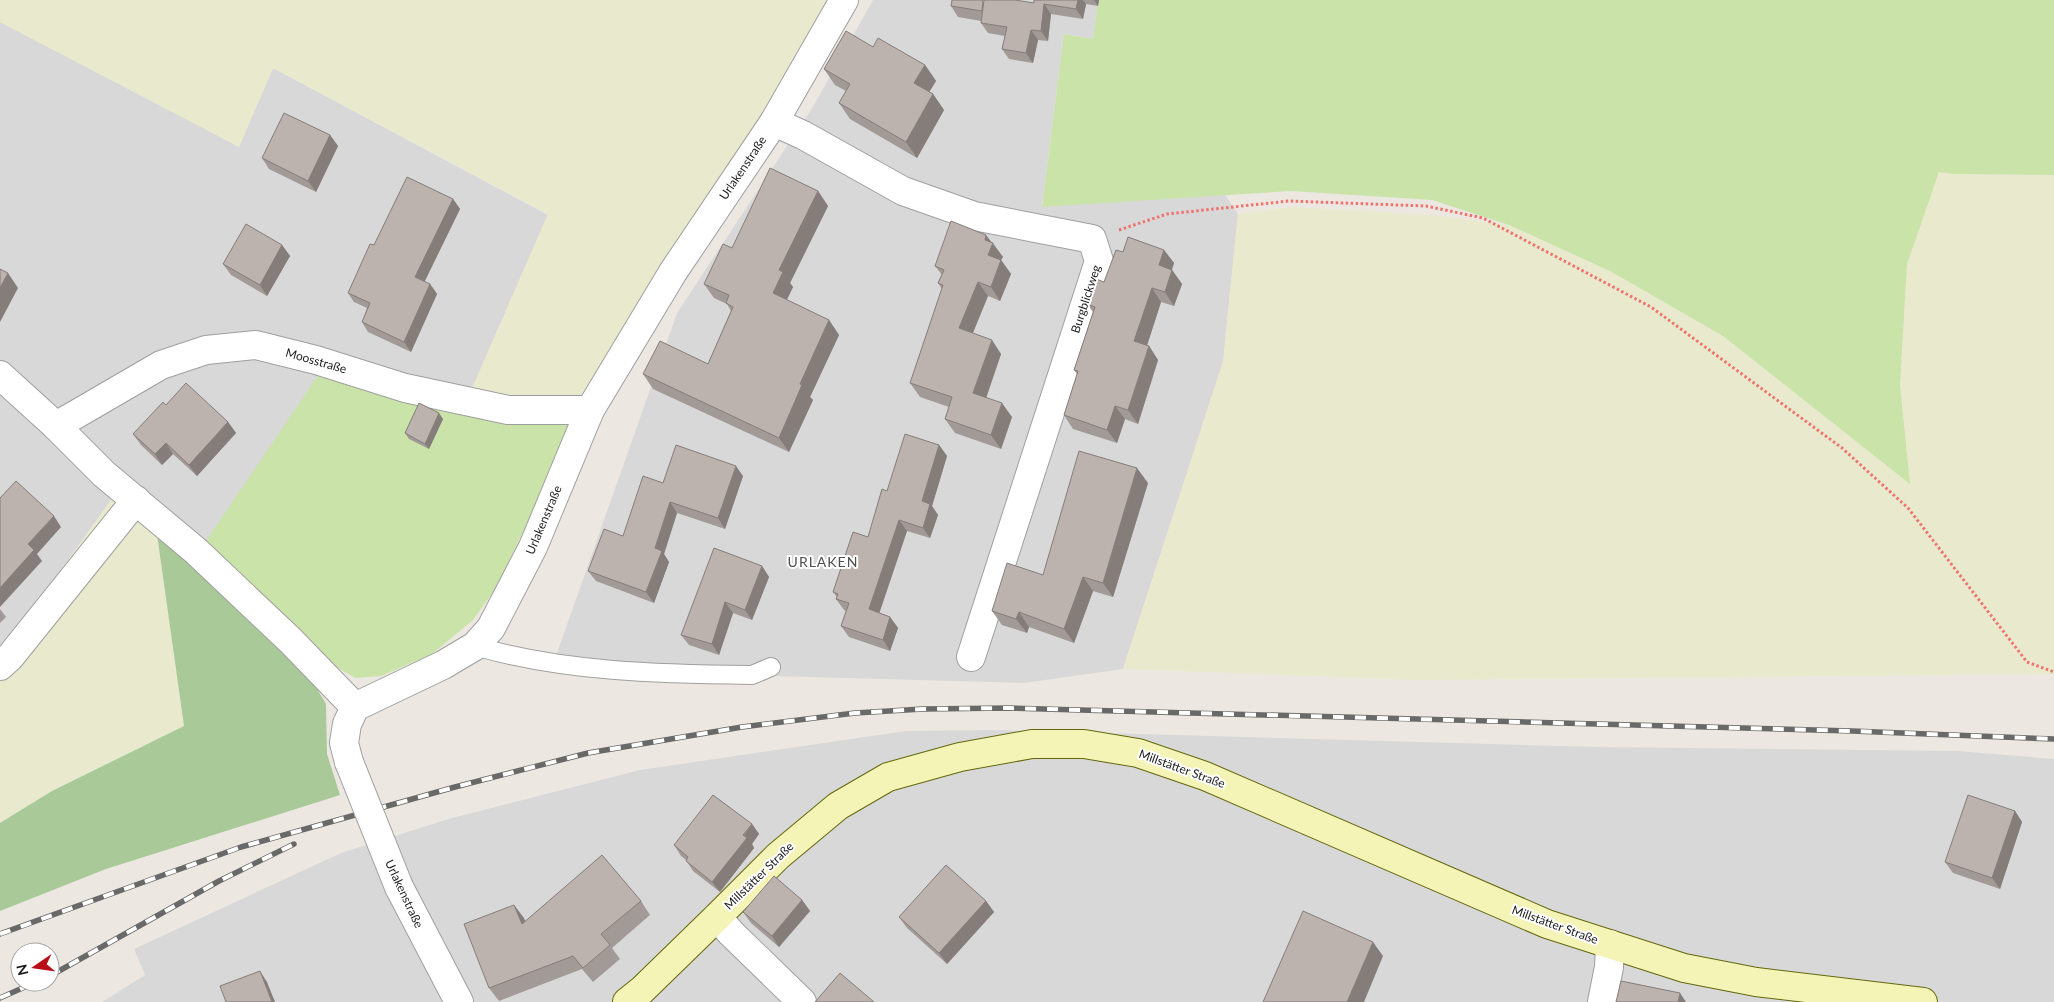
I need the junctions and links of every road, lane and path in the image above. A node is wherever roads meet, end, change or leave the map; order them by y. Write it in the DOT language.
graph roads {
  1 [pos="844,0"];
  2 [pos="774,122"];
  3 [pos="1092,239"];
  4 [pos="0,375"];
  5 [pos="590,410"];
  6 [pos="56,426"];
  7 [pos="136,500"];
  8 [pos="475,646"];
  9 [pos="971,657"];
  10 [pos="0,666"];
  11 [pos="771,667"];
  12 [pos="2054,672"];
  13 [pos="355,707"];
  14 [pos="717,917"];
  15 [pos="1610,944"];
  16 [pos="459,1002"];
  17 [pos="627,1002"];
  18 [pos="802,1002"];
  19 [pos="1602,1002"];
  20 [pos="1923,1002"];
  1 -- 2 [label="street, Urlakenstraße"];
  2 -- 3 [label="street"];
  2 -- 5 [label="street, Urlakenstraße"];
  3 -- 9 [label="street, Burgblickweg"];
  3 -- 12 [label="path"];
  4 -- 6 [label="street"];
  5 -- 6 [label="street, Moosstraße"];
  5 -- 8 [label="street, Urlakenstraße"];
  6 -- 7 [label="street"];
  7 -- 10 [label="street"];
  7 -- 13 [label="street"];
  8 -- 11 [label="lane"];
  8 -- 13 [label="street, Urlakenstraße"];
  13 -- 16 [label="street, Urlakenstraße, bridge"];
  14 -- 15 [label="street, Millstätter Straße"];
  14 -- 17 [label="street, Millstätter Straße"];
  14 -- 18 [label="street, Millstätter Straße"];
  15 -- 19 [label="street, Millstätter Straße"];
  15 -- 20 [label="street, Millstätter Straße"];
}
